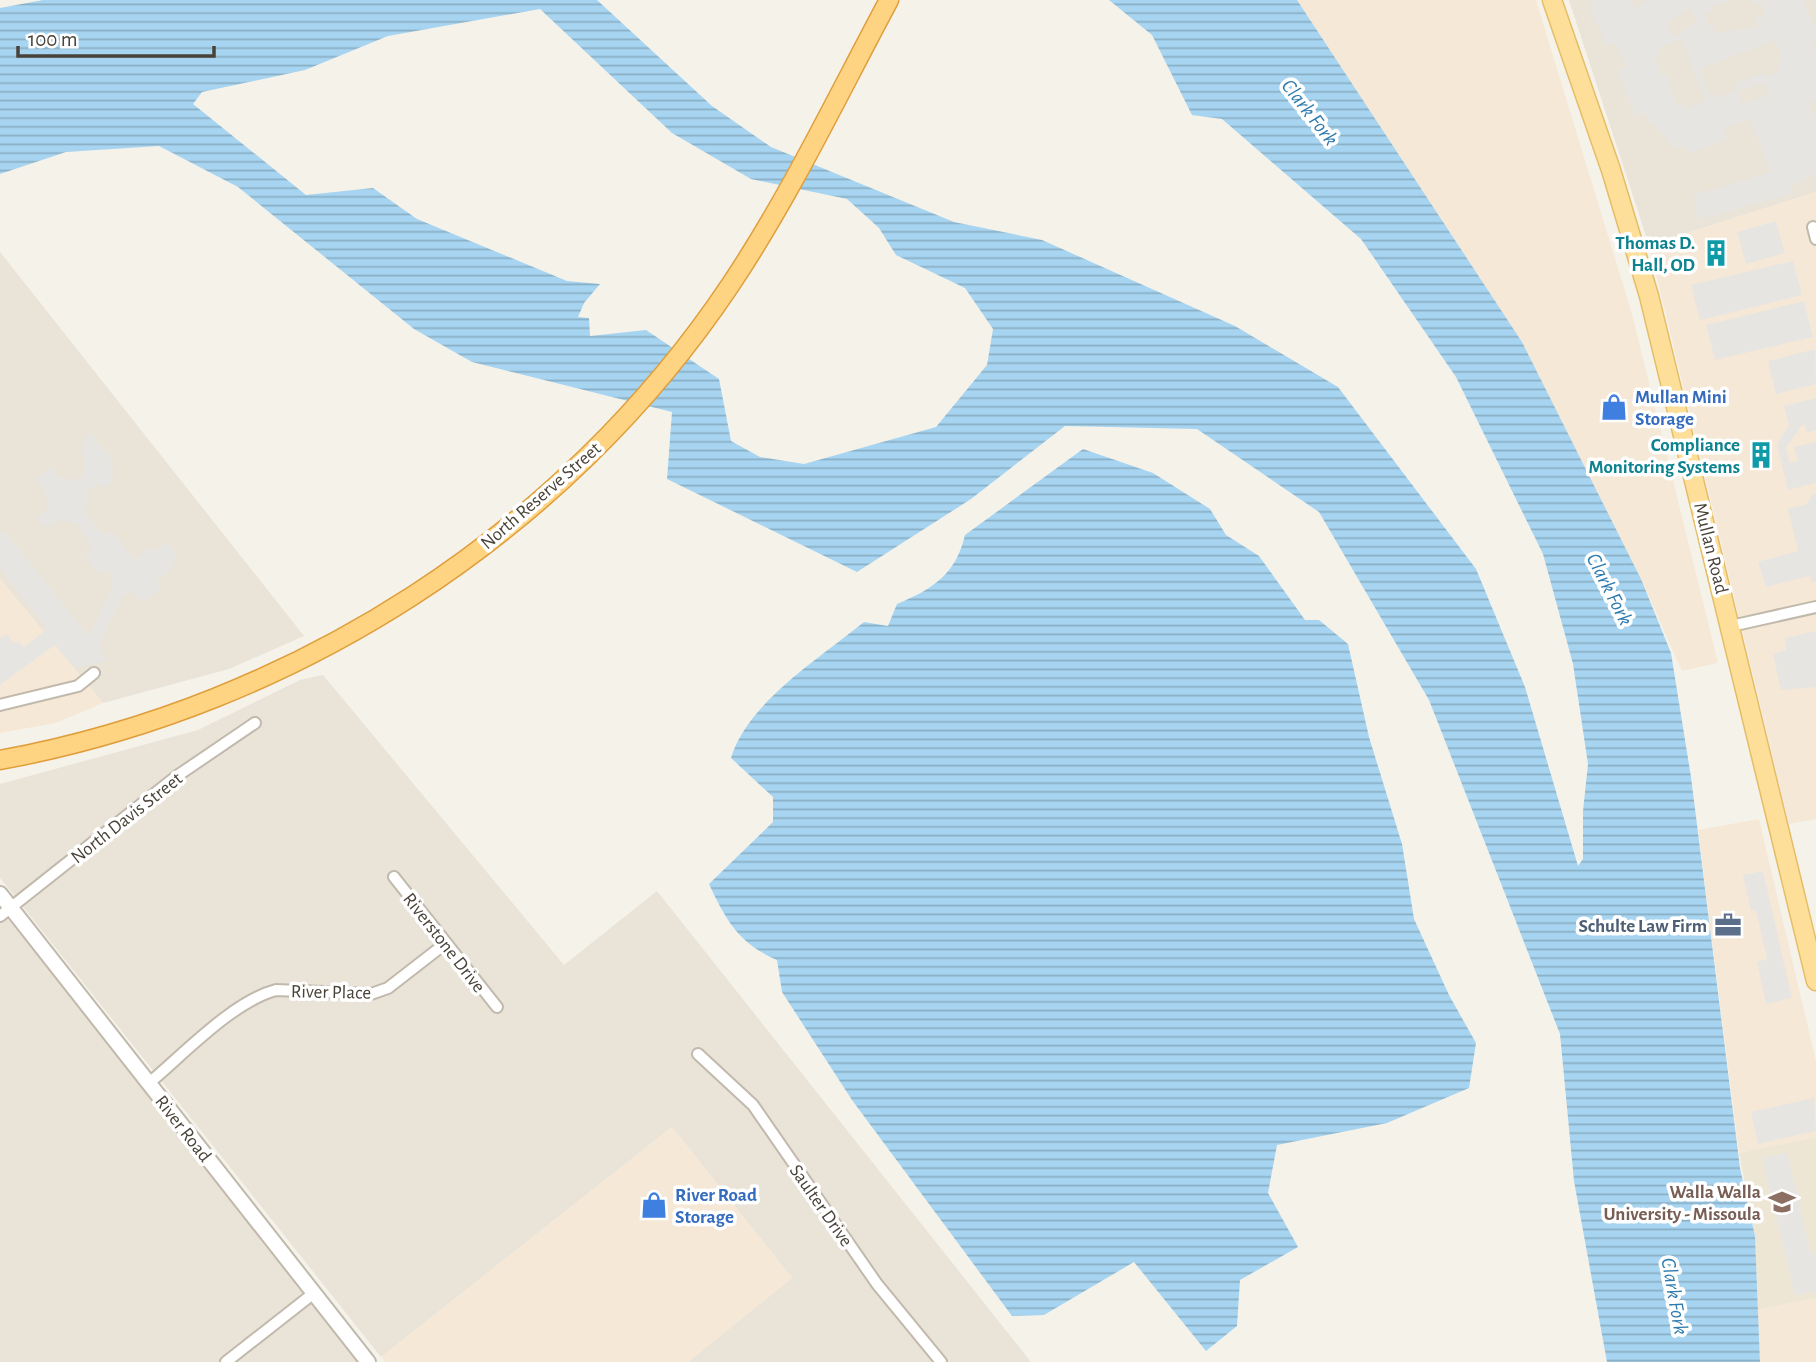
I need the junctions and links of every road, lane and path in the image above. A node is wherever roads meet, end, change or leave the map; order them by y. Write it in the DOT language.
graph roads {
  1 [pos="889,0"];
  2 [pos="1552,0"];
  3 [pos="1813,227"];
  4 [pos="1816,239"];
  5 [pos="1816,607"];
  6 [pos="1731,626"];
  7 [pos="94,673"];
  8 [pos="0,705"];
  9 [pos="256,723"];
  10 [pos="0,760"];
  11 [pos="394,877"];
  12 [pos="0,894"];
  13 [pos="5,911"];
  14 [pos="446,943"];
  15 [pos="1816,981"];
  16 [pos="497,1007"];
  17 [pos="698,1054"];
  18 [pos="149,1083"];
  19 [pos="314,1293"];
  20 [pos="226,1362"];
  21 [pos="368,1362"];
  22 [pos="941,1362"];
  1 -- 10 [label="highway, North Reserve Street"];
  2 -- 6 [label="main road, Mullan Road"];
  3 -- 4 [label="street"];
  5 -- 6 [label="street"];
  6 -- 15 [label="main road, Mullan Road"];
  7 -- 8 [label="street"];
  9 -- 13 [label="street, North Davis Street"];
  11 -- 14 [label="street, Riverstone Drive"];
  12 -- 13 [label="street, River Road"];
  13 -- 18 [label="street, River Road"];
  14 -- 16 [label="street, Riverstone Drive"];
  14 -- 18 [label="street, River Place"];
  17 -- 22 [label="street, Saulter Drive"];
  18 -- 19 [label="street, River Road"];
  19 -- 20 [label="street"];
  19 -- 21 [label="street, River Road"];
}
